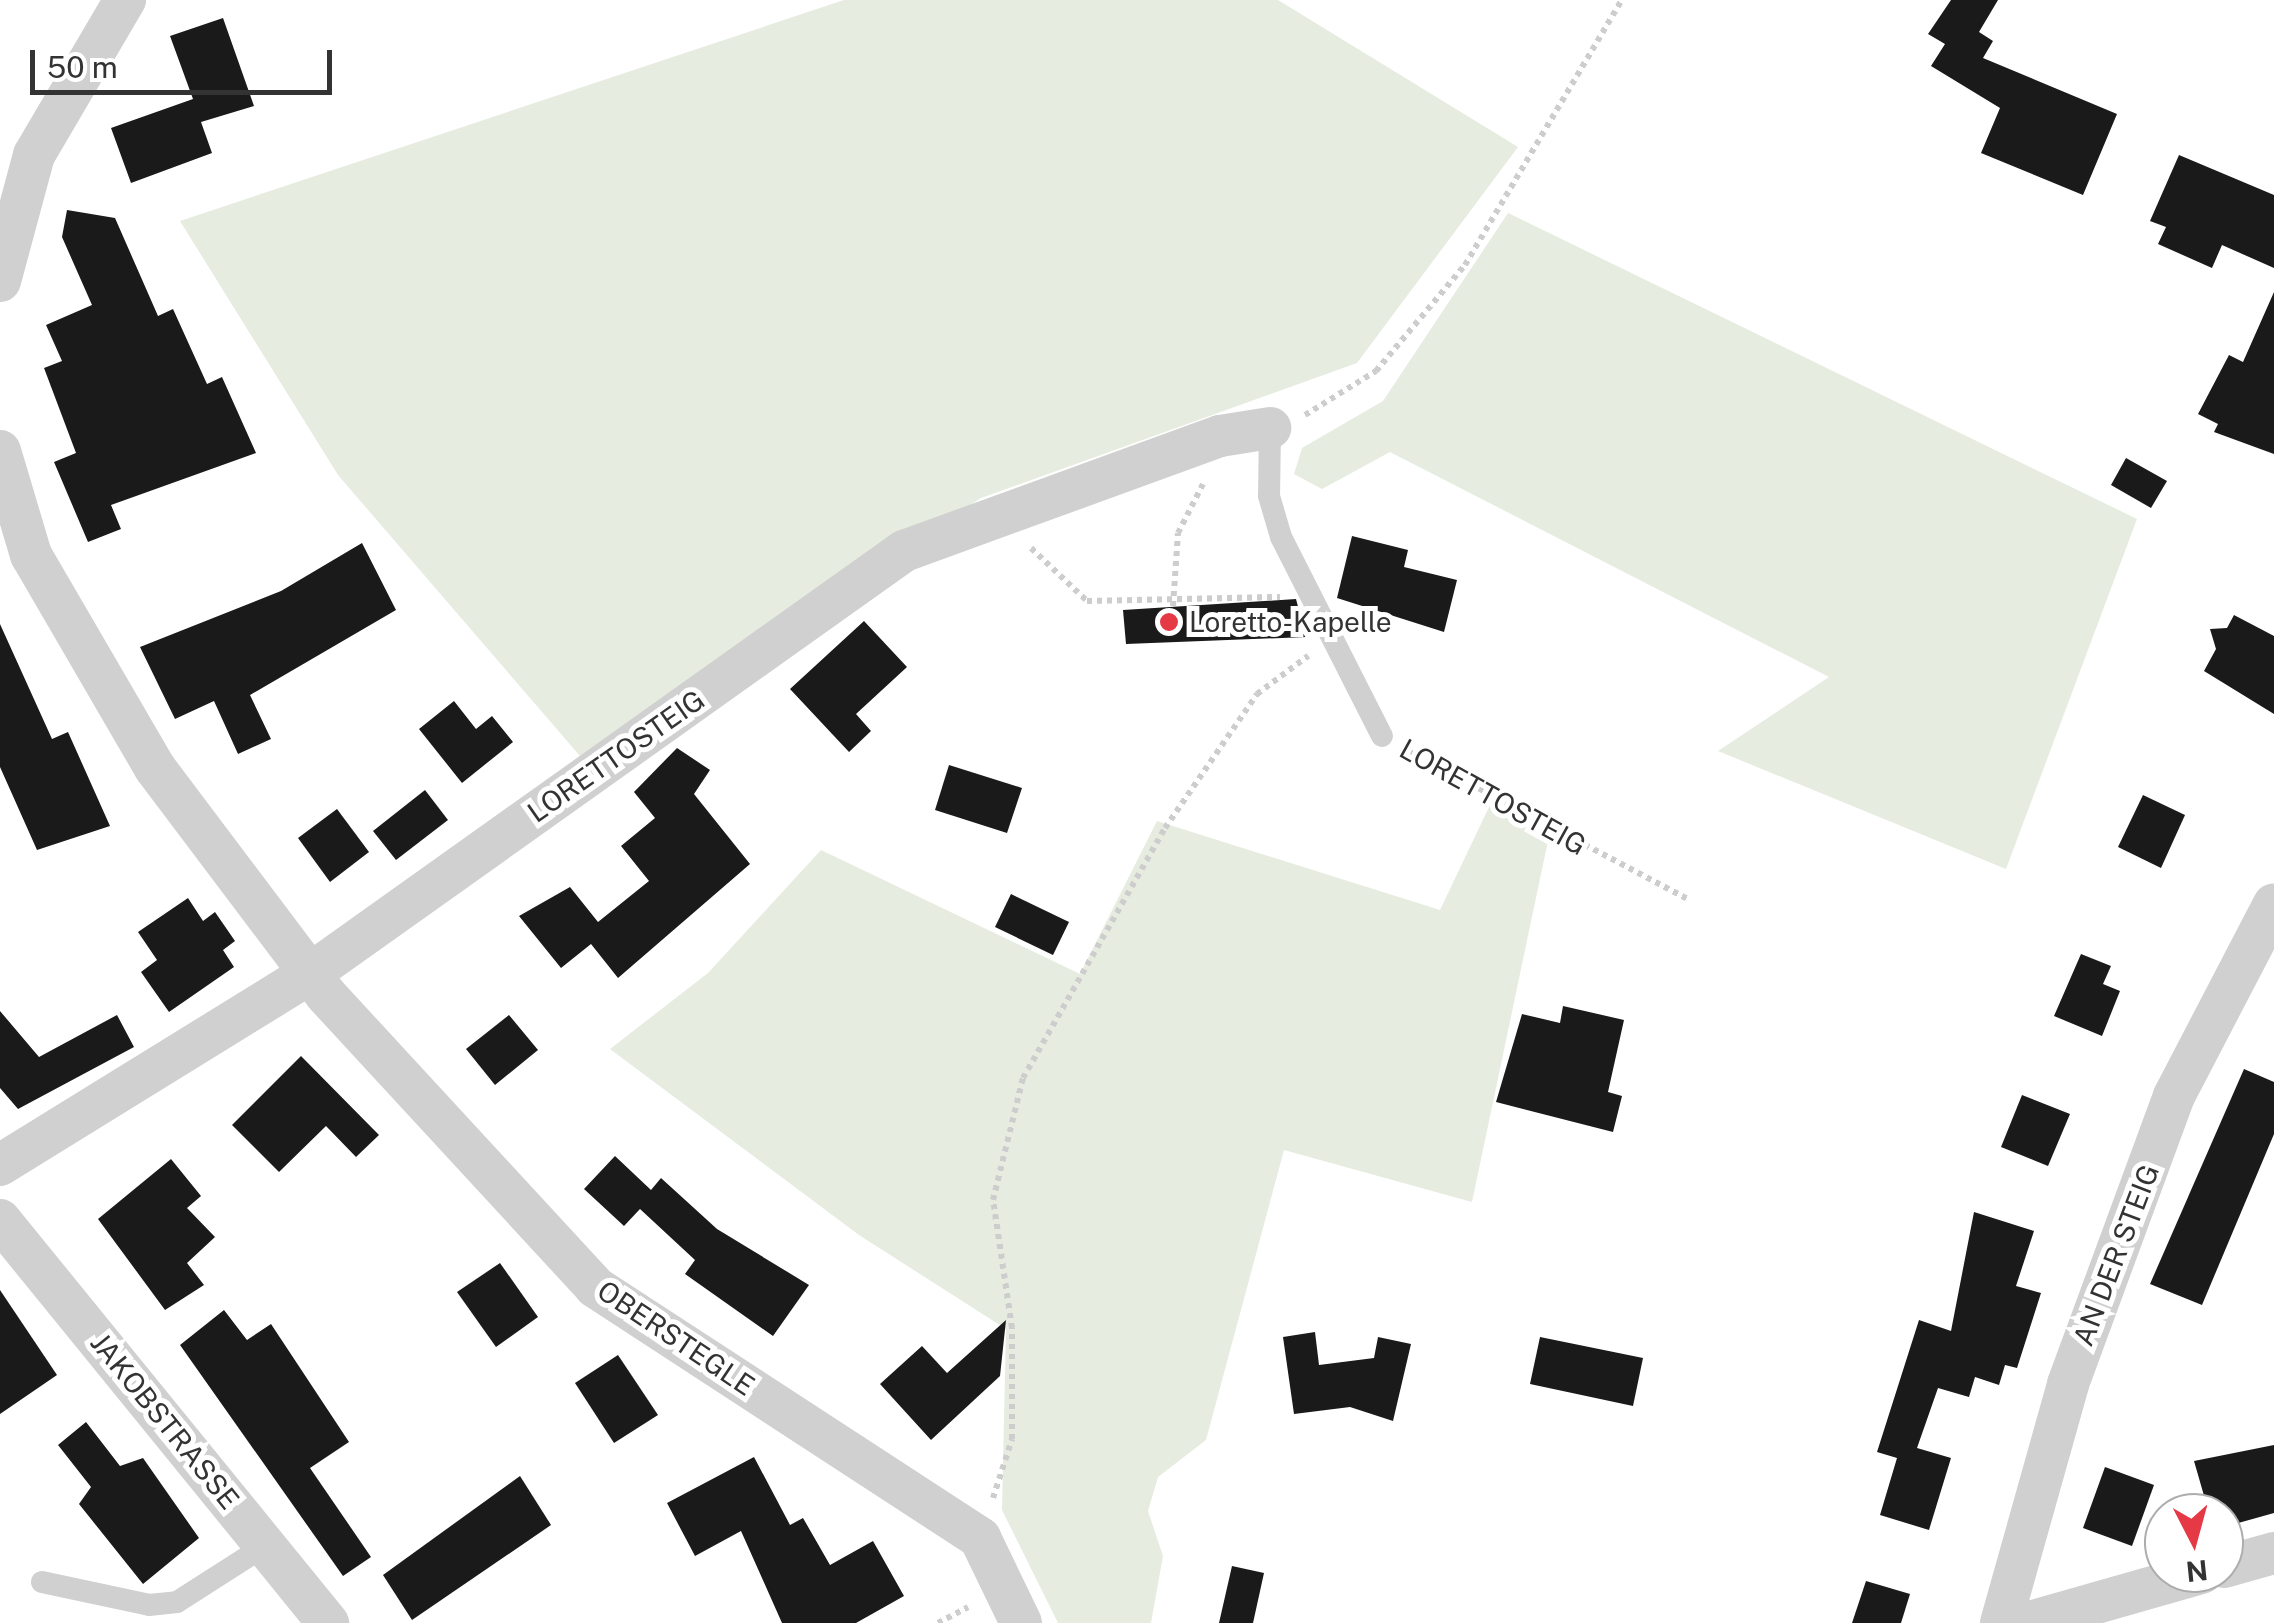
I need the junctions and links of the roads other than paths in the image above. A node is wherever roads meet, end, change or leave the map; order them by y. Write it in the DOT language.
graph roads {
  1 [pos="116,2"];
  2 [pos="0,280"];
  3 [pos="1270,428"];
  4 [pos="0,451"];
  5 [pos="1382,736"];
  6 [pos="2274,904"];
  7 [pos="310,973"];
  8 [pos="0,1165"];
  9 [pos="0,1220"];
  10 [pos="266,1545"];
  11 [pos="2274,1552"];
  12 [pos="2244,1561"];
  13 [pos="42,1582"];
  14 [pos="2144,1589"];
  15 [pos="328,1623"];
  16 [pos="1021,1623"];
  17 [pos="2001,1623"];
  18 [pos="2026,1623"];
  1 -- 2 [label="street"];
  3 -- 5 [label="lane, LORETTOSTEIG"];
  3 -- 7 [label="street, LORETTOSTEIG"];
  4 -- 7 [label="street, OBERSTEGLE"];
  6 -- 17 [label="street, AN DER STEIG"];
  7 -- 8 [label="street, LORETTOSTEIG"];
  7 -- 16 [label="street, OBERSTEGLE"];
  9 -- 10 [label="street, JAKOBSTRASSE"];
  10 -- 13 [label="lane"];
  10 -- 15 [label="street, JAKOBSTRASSE"];
  11 -- 12 [label="street"];
  14 -- 18 [label="street"];
}
